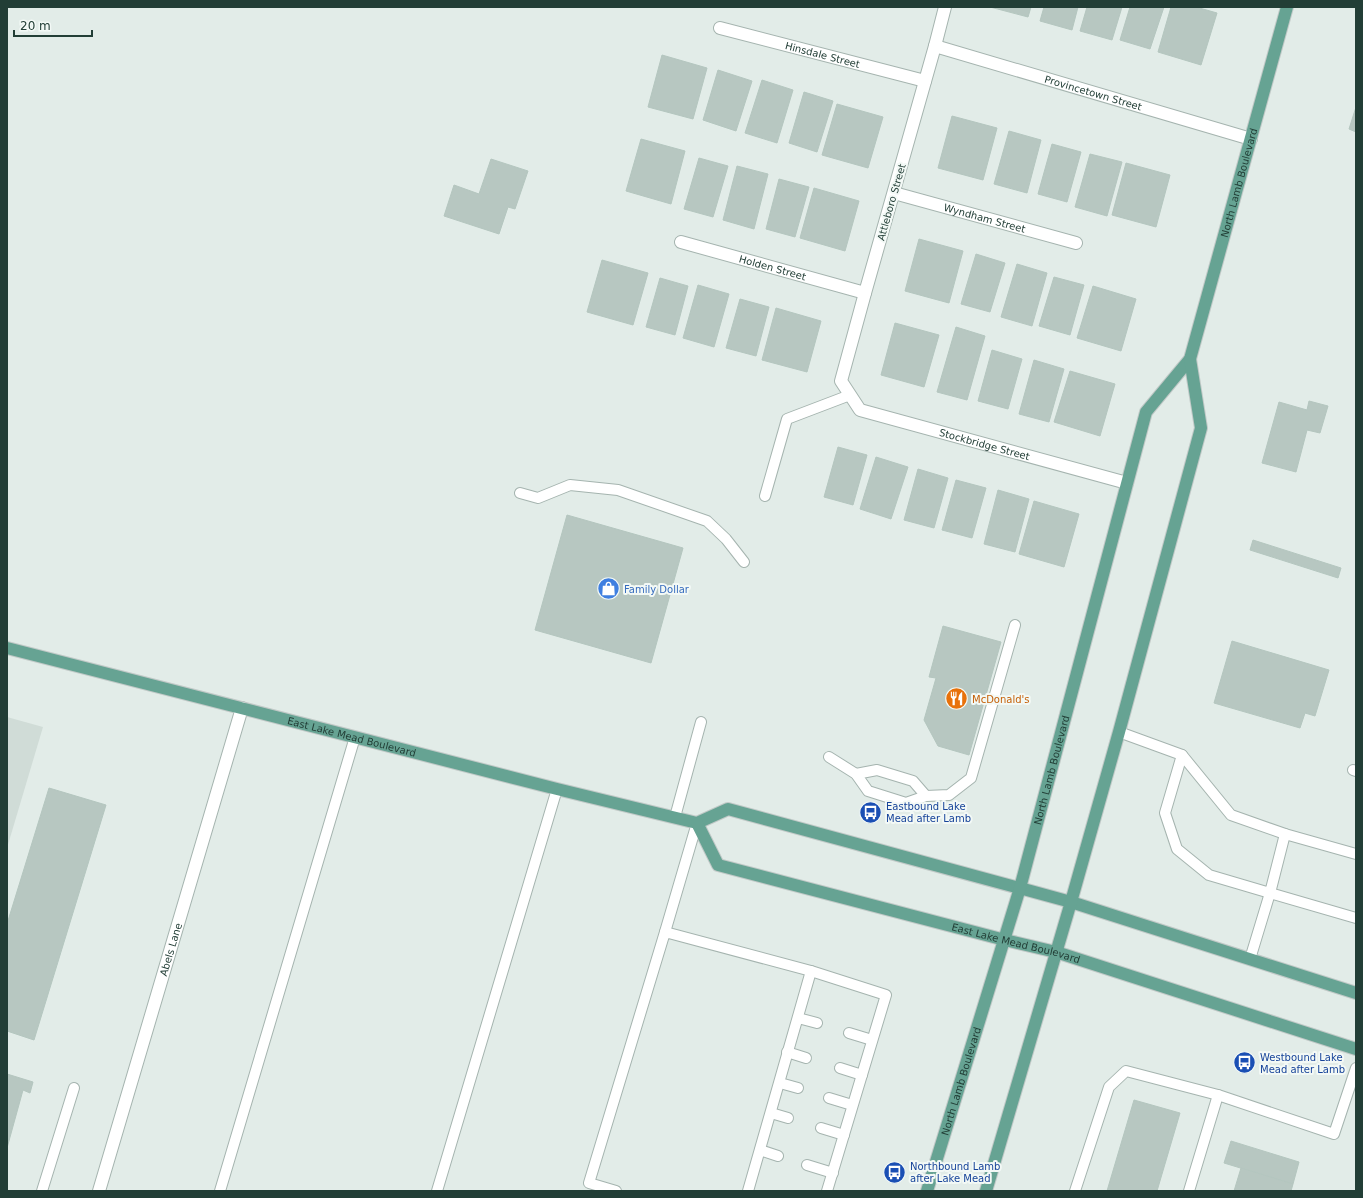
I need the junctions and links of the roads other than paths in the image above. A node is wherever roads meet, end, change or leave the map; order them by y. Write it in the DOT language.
graph roads {
  1 [pos="945,7"];
  2 [pos="1287,7"];
  3 [pos="720,28"];
  4 [pos="935,46"];
  5 [pos="925,82"];
  6 [pos="1251,139"];
  7 [pos="894,193"];
  8 [pos="681,242"];
  9 [pos="1076,243"];
  10 [pos="864,293"];
  11 [pos="1190,359"];
  12 [pos="850,395"];
  13 [pos="1127,483"];
  14 [pos="520,493"];
  15 [pos="765,496"];
  16 [pos="744,562"];
  17 [pos="1015,624"];
  18 [pos="7,648"];
  19 [pos="242,708"];
  20 [pos="701,722"];
  21 [pos="1119,732"];
  22 [pos="355,737"];
  23 [pos="1182,755"];
  24 [pos="829,757"];
  25 [pos="856,774"];
  26 [pos="557,789"];
  27 [pos="926,796"];
  28 [pos="675,817"];
  29 [pos="697,823"];
  30 [pos="1285,834"];
  31 [pos="1356,854"];
  32 [pos="1020,888"];
  33 [pos="1270,892"];
  34 [pos="1071,902"];
  35 [pos="1356,918"];
  36 [pos="665,932"];
  37 [pos="1005,940"];
  38 [pos="1056,952"];
  39 [pos="1250,960"];
  40 [pos="811,971"];
  41 [pos="1356,993"];
  42 [pos="798,1018"];
  43 [pos="817,1023"];
  44 [pos="849,1033"];
  45 [pos="872,1040"];
  46 [pos="1356,1049"];
  47 [pos="787,1052"];
  48 [pos="806,1058"];
  49 [pos="840,1068"];
  50 [pos="1356,1068"];
  51 [pos="862,1075"];
  52 [pos="780,1083"];
  53 [pos="74,1088"];
  54 [pos="798,1088"];
  55 [pos="1218,1095"];
  56 [pos="829,1098"];
  57 [pos="852,1106"];
  58 [pos="771,1113"];
  59 [pos="788,1118"];
  60 [pos="821,1128"];
  61 [pos="844,1135"];
  62 [pos="760,1150"];
  63 [pos="778,1156"];
  64 [pos="807,1165"];
  65 [pos="833,1173"];
  66 [pos="42,1191"];
  67 [pos="99,1191"];
  68 [pos="220,1191"];
  69 [pos="437,1191"];
  70 [pos="616,1191"];
  71 [pos="748,1191"];
  72 [pos="827,1191"];
  73 [pos="927,1191"];
  74 [pos="986,1191"];
  75 [pos="1075,1191"];
  76 [pos="1189,1191"];
  1 -- 4 [label="street, Attleboro Street"];
  2 -- 6 [label="main road, North Lamb Boulevard"];
  3 -- 5 [label="street, Hinsdale Street"];
  4 -- 5 [label="street, Attleboro Street"];
  4 -- 6 [label="street, Provincetown Street"];
  5 -- 7 [label="street, Attleboro Street"];
  6 -- 11 [label="main road, North Lamb Boulevard"];
  7 -- 9 [label="street, Wyndham Street"];
  7 -- 10 [label="street, Attleboro Street"];
  8 -- 10 [label="street, Holden Street"];
  10 -- 12 [label="street, Attleboro Street"];
  11 -- 13 [label="main road, North Lamb Boulevard"];
  11 -- 21 [label="main road, North Lamb Boulevard"];
  12 -- 13 [label="street, Stockbridge Street"];
  12 -- 15 [label="lane"];
  13 -- 32 [label="main road, North Lamb Boulevard"];
  14 -- 16 [label="lane"];
  17 -- 27 [label="lane"];
  18 -- 19 [label="main road, East Lake Mead Boulevard"];
  19 -- 22 [label="main road, East Lake Mead Boulevard"];
  19 -- 67 [label="street, Abels Lane"];
  20 -- 28 [label="lane"];
  21 -- 23 [label="lane"];
  21 -- 34 [label="main road, North Lamb Boulevard"];
  22 -- 26 [label="main road, East Lake Mead Boulevard"];
  22 -- 68 [label="lane"];
  23 -- 30 [label="lane"];
  23 -- 33 [label="lane"];
  24 -- 25 [label="lane"];
  25 -- 27 [label="lane"];
  25 -- 27 [label="lane"];
  26 -- 28 [label="main road, East Lake Mead Boulevard"];
  26 -- 69 [label="lane"];
  28 -- 29 [label="main road, East Lake Mead Boulevard"];
  29 -- 32 [label="main road"];
  29 -- 36 [label="lane"];
  29 -- 37 [label="main road, East Lake Mead Boulevard"];
  30 -- 31 [label="lane"];
  30 -- 33 [label="lane"];
  32 -- 34 [label="main road"];
  32 -- 37 [label="main road, North Lamb Boulevard"];
  33 -- 35 [label="lane"];
  33 -- 39 [label="lane"];
  34 -- 38 [label="main road, North Lamb Boulevard"];
  34 -- 39 [label="main road"];
  36 -- 40 [label="lane"];
  36 -- 70 [label="lane"];
  37 -- 38 [label="main road, East Lake Mead Boulevard"];
  37 -- 73 [label="main road, North Lamb Boulevard"];
  38 -- 46 [label="main road, East Lake Mead Boulevard"];
  38 -- 74 [label="main road, North Lamb Boulevard"];
  39 -- 41 [label="main road"];
  40 -- 42 [label="lane"];
  40 -- 45 [label="lane"];
  42 -- 43 [label="lane"];
  42 -- 47 [label="lane"];
  44 -- 45 [label="lane"];
  45 -- 51 [label="lane"];
  47 -- 48 [label="lane"];
  47 -- 52 [label="lane"];
  49 -- 51 [label="lane"];
  50 -- 55 [label="lane"];
  51 -- 57 [label="lane"];
  52 -- 54 [label="lane"];
  52 -- 58 [label="lane"];
  53 -- 66 [label="lane"];
  55 -- 75 [label="lane"];
  55 -- 76 [label="lane"];
  56 -- 57 [label="lane"];
  57 -- 61 [label="lane"];
  58 -- 59 [label="lane"];
  58 -- 62 [label="lane"];
  60 -- 61 [label="lane"];
  61 -- 65 [label="lane"];
  62 -- 63 [label="lane"];
  62 -- 71 [label="lane"];
  64 -- 65 [label="lane"];
  65 -- 72 [label="lane"];
}
